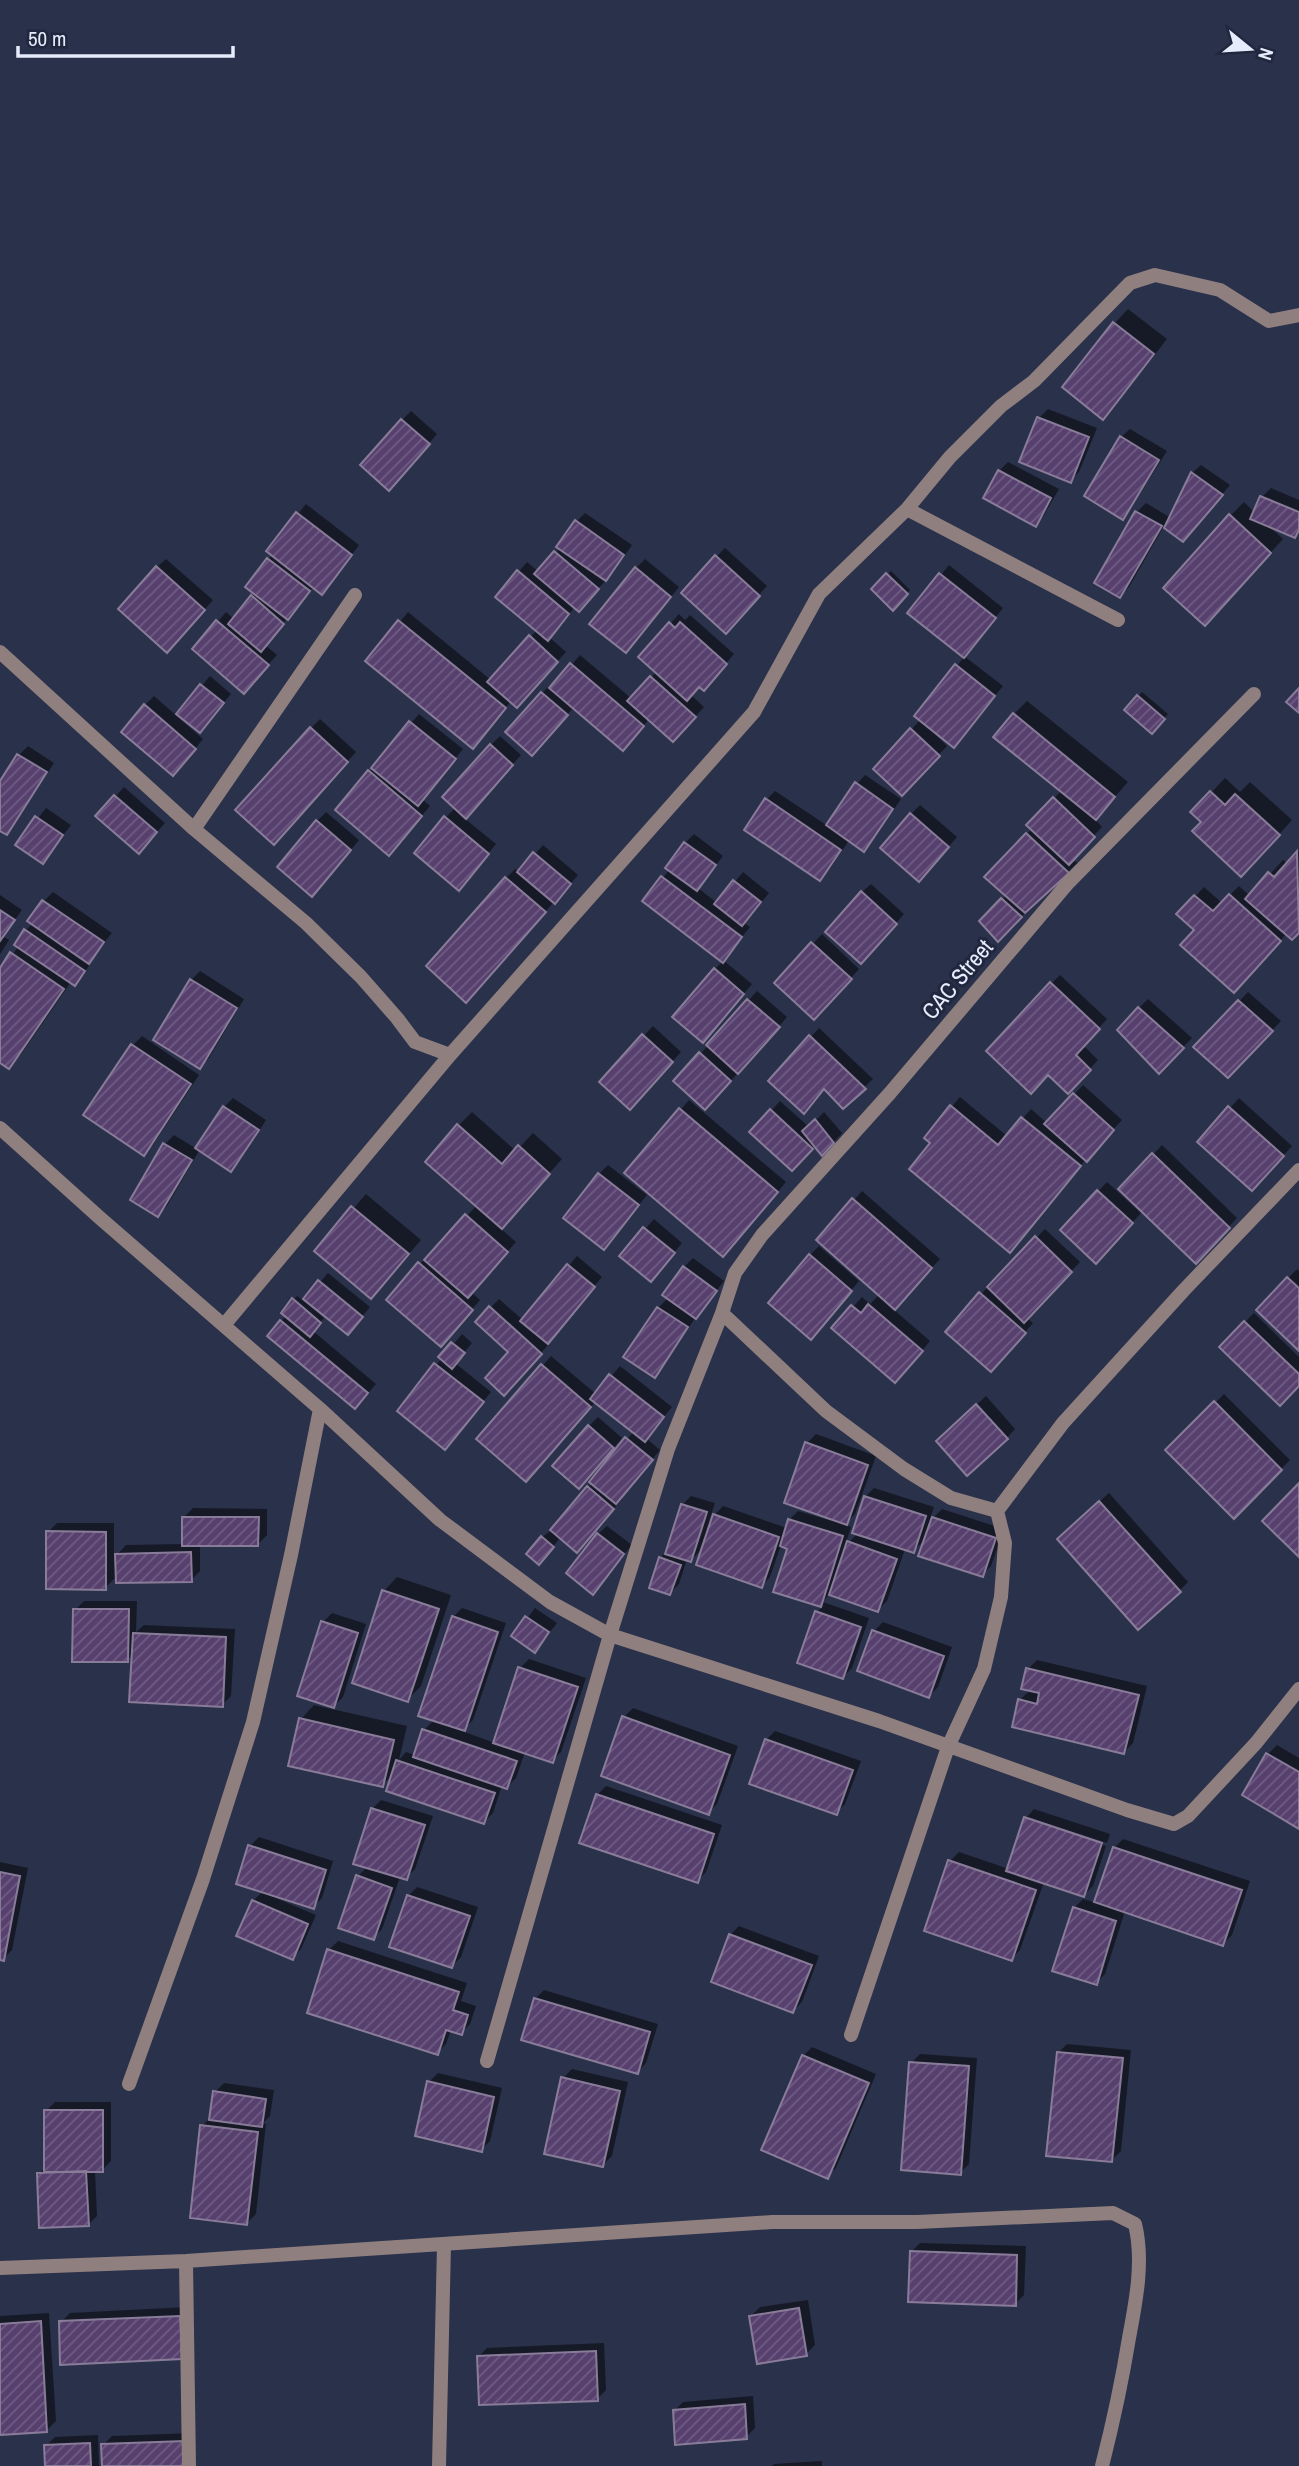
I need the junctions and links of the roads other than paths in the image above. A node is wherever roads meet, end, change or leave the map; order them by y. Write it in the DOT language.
graph roads {
  1 [pos="1299,315"];
  2 [pos="907,509"];
  3 [pos="355,595"];
  4 [pos="1118,620"];
  5 [pos="0,652"];
  6 [pos="1254,694"];
  7 [pos="194,829"];
  8 [pos="450,1055"];
  9 [pos="0,1128"];
  10 [pos="1299,1170"];
  11 [pos="722,1313"];
  12 [pos="224,1325"];
  13 [pos="320,1409"];
  14 [pos="998,1511"];
  15 [pos="610,1635"];
  16 [pos="1299,1689"];
  17 [pos="948,1746"];
  18 [pos="851,2035"];
  19 [pos="487,2062"];
  20 [pos="130,2084"];
  21 [pos="444,2245"];
  22 [pos="186,2261"];
  23 [pos="0,2268"];
  24 [pos="189,2466"];
  25 [pos="439,2466"];
  26 [pos="1102,2466"];
  1 -- 2 [label="street"];
  2 -- 4 [label="street"];
  2 -- 8 [label="street"];
  3 -- 7 [label="street"];
  5 -- 7 [label="street"];
  6 -- 11 [label="street, CAC Street"];
  7 -- 8 [label="street"];
  8 -- 12 [label="street"];
  9 -- 12 [label="street"];
  10 -- 14 [label="street"];
  11 -- 14 [label="street"];
  11 -- 15 [label="street, CAC Street"];
  12 -- 13 [label="street"];
  13 -- 15 [label="street"];
  13 -- 20 [label="street"];
  14 -- 17 [label="street"];
  15 -- 17 [label="street"];
  15 -- 19 [label="street, CAC Street"];
  16 -- 17 [label="street"];
  17 -- 18 [label="street"];
  21 -- 22 [label="street"];
  21 -- 25 [label="street"];
  21 -- 26 [label="street"];
  22 -- 23 [label="street"];
  22 -- 24 [label="street"];
}
